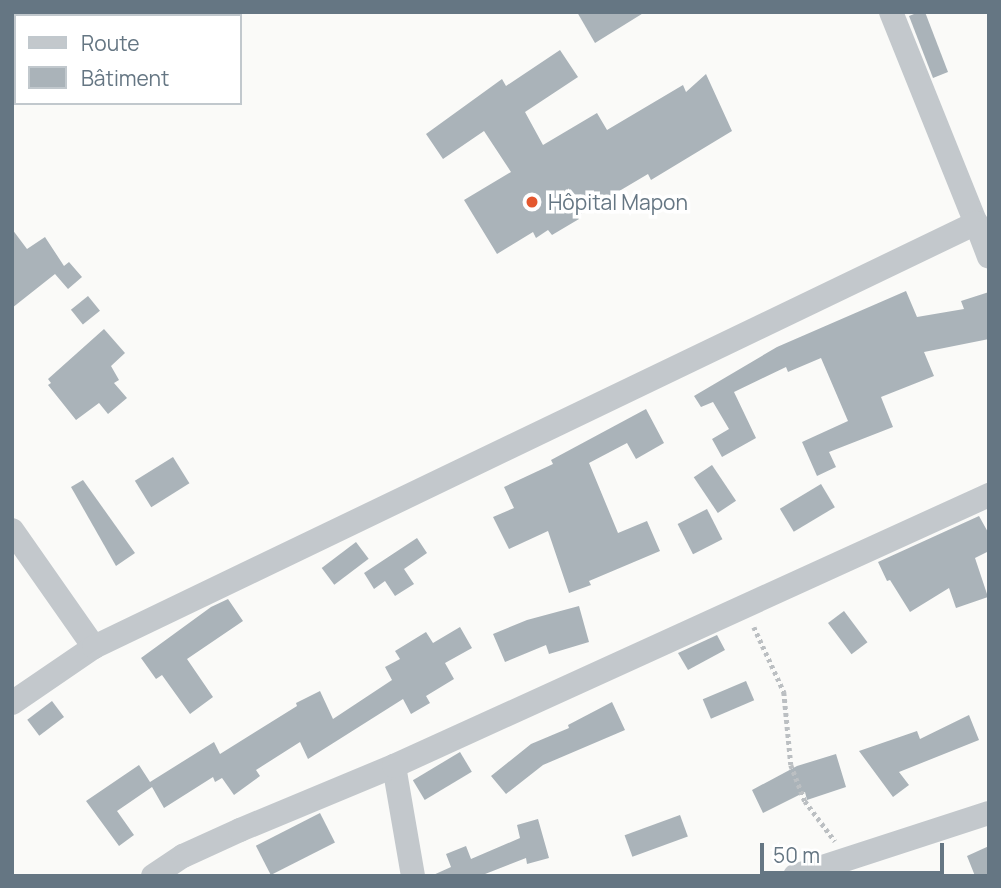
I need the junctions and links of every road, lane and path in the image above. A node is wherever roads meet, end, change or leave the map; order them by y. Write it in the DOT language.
graph roads {
  1 [pos="891,12"];
  2 [pos="976,223"];
  3 [pos="989,257"];
  4 [pos="989,495"];
  5 [pos="12,530"];
  6 [pos="745,607"];
  7 [pos="94,648"];
  8 [pos="12,704"];
  9 [pos="394,766"];
  10 [pos="989,813"];
  11 [pos="848,858"];
  12 [pos="153,876"];
  13 [pos="413,876"];
  14 [pos="794,876"];
  1 -- 2 [label="street"];
  2 -- 3 [label="street"];
  2 -- 7 [label="street"];
  4 -- 6 [label="street"];
  5 -- 7 [label="street"];
  6 -- 9 [label="street"];
  6 -- 11 [label="path"];
  7 -- 8 [label="street"];
  9 -- 12 [label="street"];
  9 -- 13 [label="street"];
  10 -- 11 [label="street"];
  11 -- 14 [label="street"];
}
